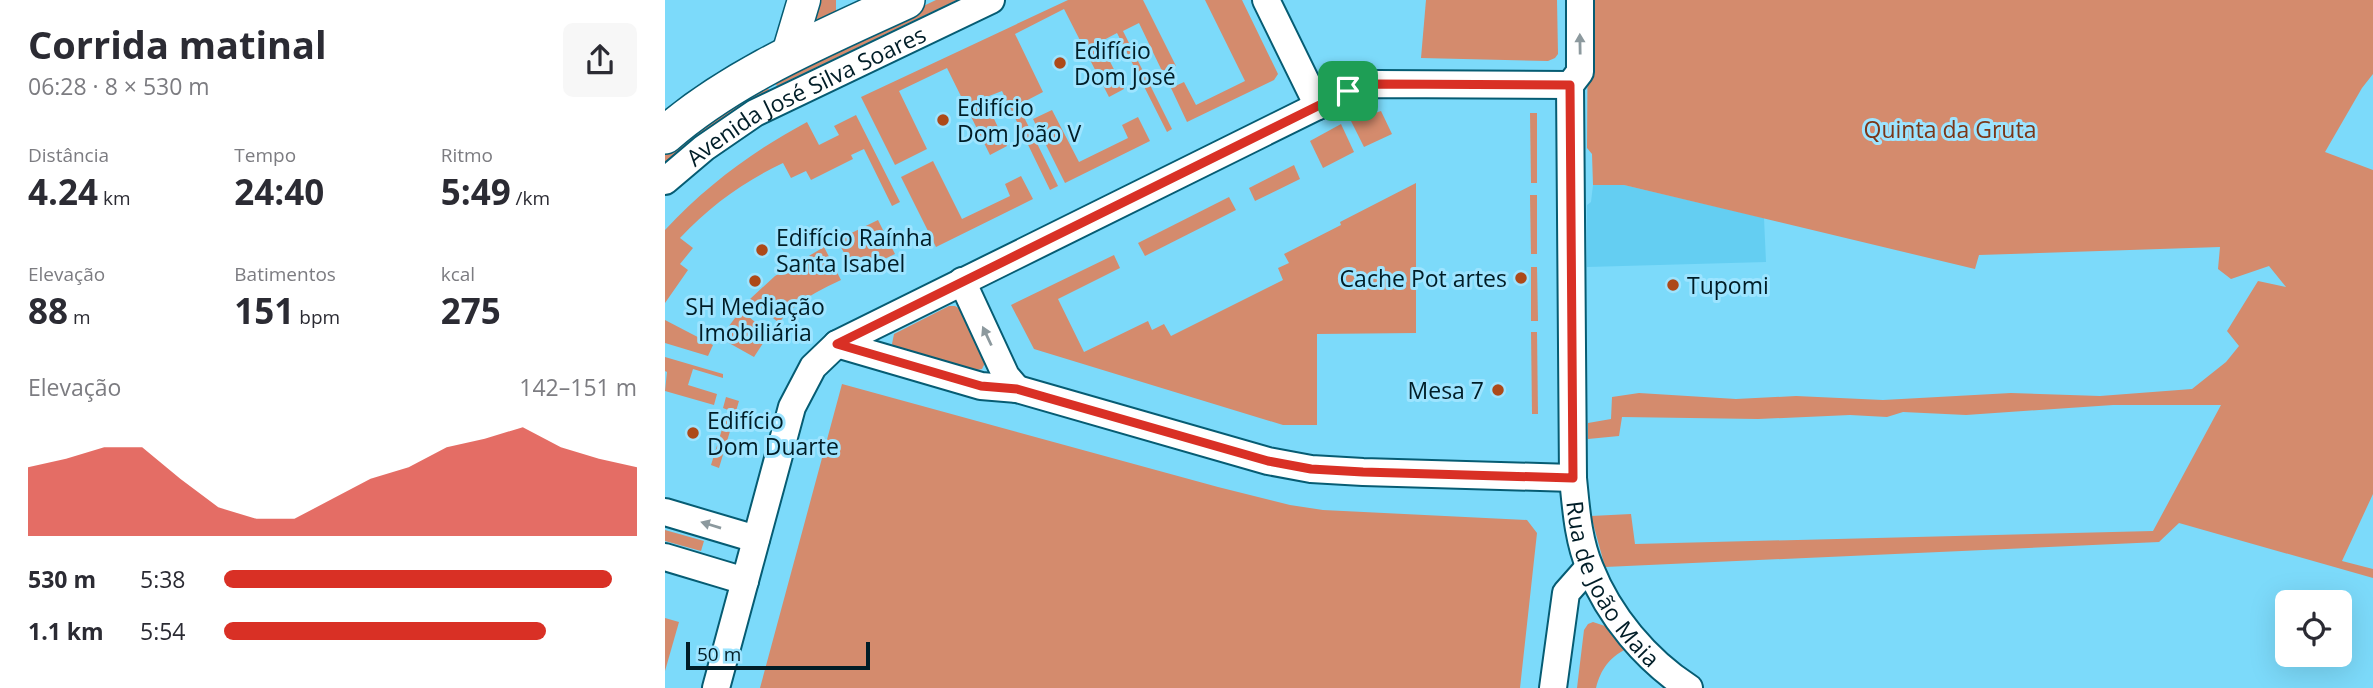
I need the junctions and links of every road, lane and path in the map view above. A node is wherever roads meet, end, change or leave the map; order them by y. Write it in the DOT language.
graph roads {
  1 [pos="804,0"];
  2 [pos="906,0"];
  3 [pos="991,0"];
  4 [pos="1266,0"];
  5 [pos="1580,0"];
  6 [pos="858,10"];
  7 [pos="787,57"];
  8 [pos="1570,85"];
  9 [pos="1318,106"];
  10 [pos="665,135"];
  11 [pos="665,181"];
  12 [pos="962,281"];
  13 [pos="837,344"];
  14 [pos="1017,389"];
  15 [pos="1573,478"];
  16 [pos="665,512"];
  17 [pos="756,539"];
  18 [pos="665,557"];
  19 [pos="1589,567"];
  20 [pos="745,581"];
  21 [pos="716,688"];
  22 [pos="1553,688"];
  23 [pos="1689,688"];
  1 -- 7 [label="street"];
  2 -- 6 [label="main road"];
  3 -- 11 [label="street, Avenida José Silva Soares"];
  4 -- 9 [label="street"];
  8 -- 5 [label="street, Rua de João Maia, one-way"];
  6 -- 7 [label="main road"];
  7 -- 10 [label="main road"];
  8 -- 9 [label="street"];
  8 -- 15 [label="street, Rua de João Maia"];
  9 -- 12 [label="street"];
  12 -- 13 [label="street"];
  14 -- 12 [label="street, one-way"];
  13 -- 14 [label="street"];
  13 -- 17 [label="street"];
  14 -- 15 [label="street"];
  15 -- 19 [label="street, Rua de João Maia"];
  17 -- 16 [label="street, one-way"];
  17 -- 20 [label="street"];
  18 -- 20 [label="street"];
  19 -- 22 [label="street"];
  19 -- 23 [label="street, Rua de João Maia"];
  20 -- 21 [label="street"];
}
